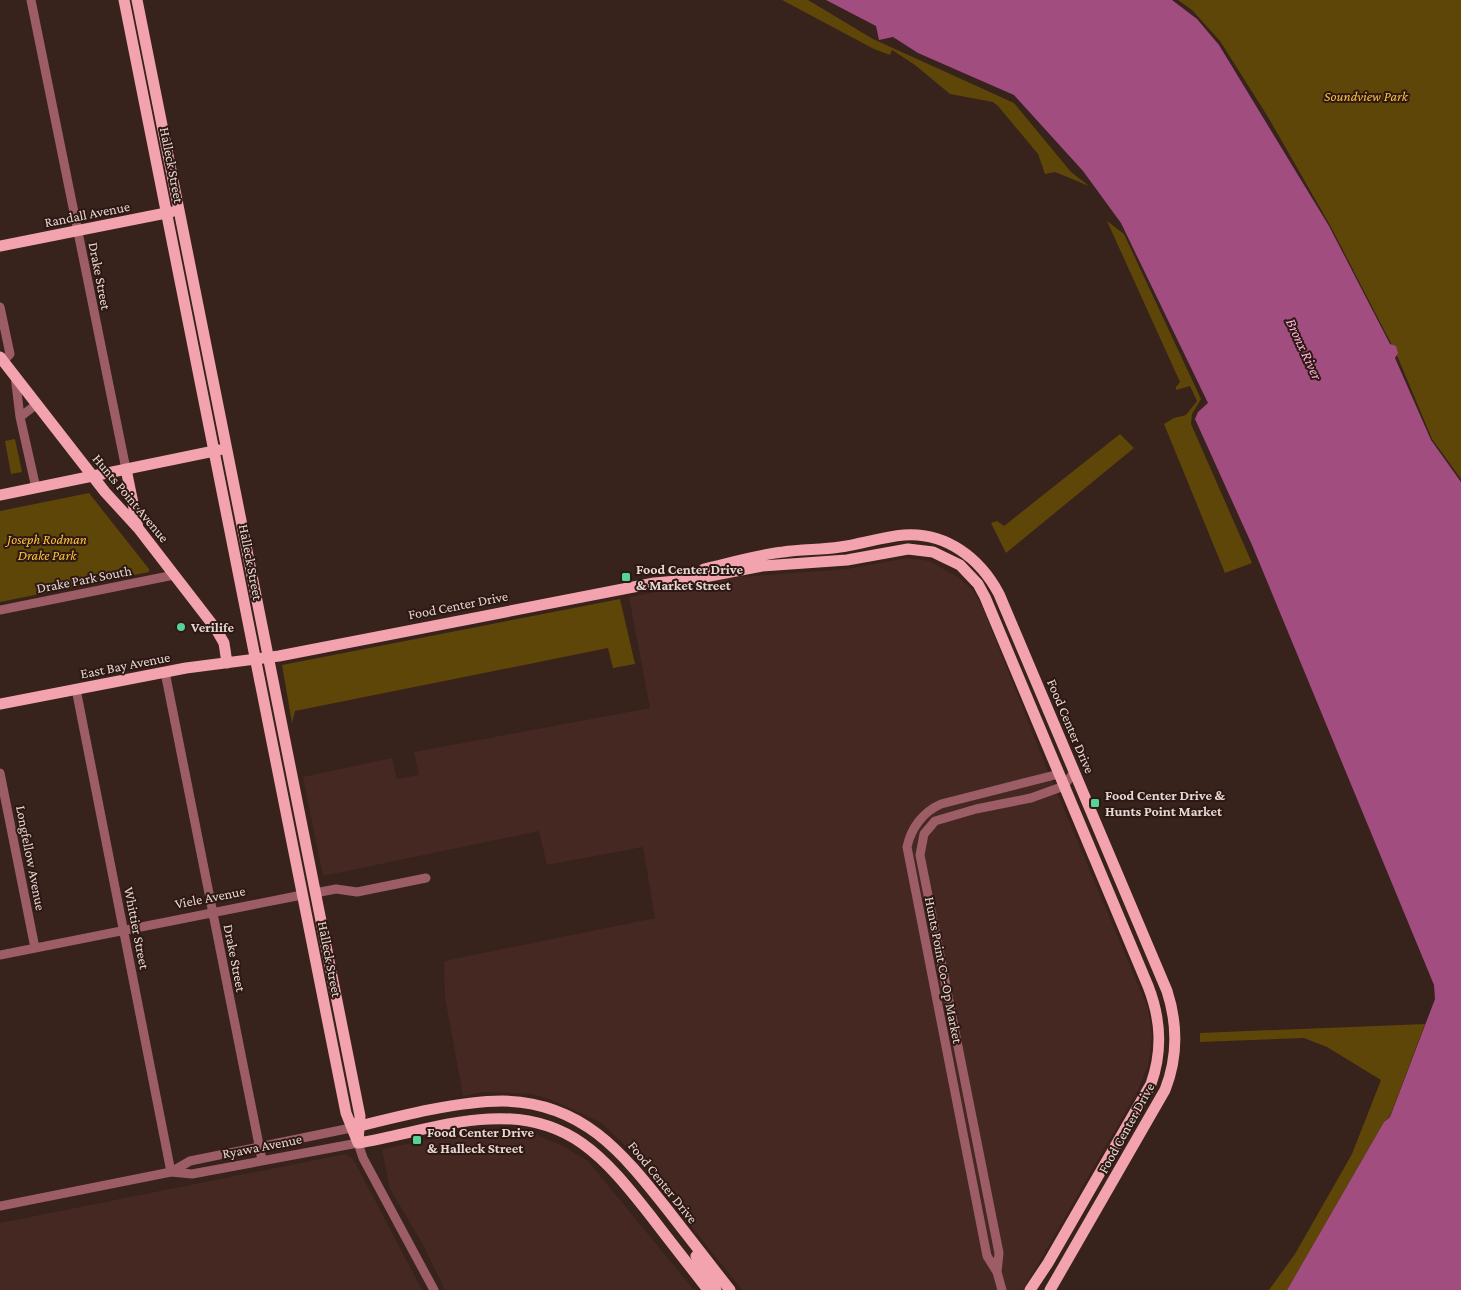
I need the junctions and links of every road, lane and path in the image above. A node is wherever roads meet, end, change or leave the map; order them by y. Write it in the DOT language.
graph roads {
  1 [pos="31,0"];
  2 [pos="124,0"];
  3 [pos="138,0"];
  4 [pos="180,211"];
  5 [pos="166,213"];
  6 [pos="77,231"];
  7 [pos="0,246"];
  8 [pos="0,307"];
  9 [pos="2,323"];
  10 [pos="2,359"];
  11 [pos="15,376"];
  12 [pos="37,404"];
  13 [pos="20,417"];
  14 [pos="226,449"];
  15 [pos="213,452"];
  16 [pos="126,469"];
  17 [pos="93,476"];
  18 [pos="36,488"];
  19 [pos="0,495"];
  20 [pos="138,528"];
  21 [pos="174,575"];
  22 [pos="654,583"];
  23 [pos="0,610"];
  24 [pos="1002,636"];
  25 [pos="268,658"];
  26 [pos="256,659"];
  27 [pos="227,663"];
  28 [pos="165,672"];
  29 [pos="76,690"];
  30 [pos="0,704"];
  31 [pos="1048,710"];
  32 [pos="1074,772"];
  33 [pos="0,773"];
  34 [pos="1059,774"];
  35 [pos="1064,786"];
  36 [pos="426,878"];
  37 [pos="315,893"];
  38 [pos="302,895"];
  39 [pos="212,912"];
  40 [pos="124,930"];
  41 [pos="35,948"];
  42 [pos="0,955"];
  43 [pos="355,1127"];
  44 [pos="358,1142"];
  45 [pos="260,1148"];
  46 [pos="262,1160"];
  47 [pos="171,1172"];
  48 [pos="0,1206"];
  49 [pos="677,1222"];
  50 [pos="1048,1263"];
  51 [pos="997,1272"];
  52 [pos="434,1290"];
  53 [pos="708,1290"];
  54 [pos="716,1290"];
  55 [pos="730,1290"];
  56 [pos="1002,1290"];
  57 [pos="1030,1290"];
  58 [pos="1037,1290"];
  59 [pos="1050,1290"];
  1 -- 6 [label="street, Drake Street"];
  2 -- 5 [label="main road, Halleck Street"];
  3 -- 4 [label="main road, Halleck Street"];
  4 -- 5 [label="main road, Randall Avenue"];
  4 -- 14 [label="main road, Halleck Street"];
  5 -- 6 [label="main road, Randall Avenue"];
  5 -- 15 [label="main road, Halleck Street"];
  6 -- 7 [label="main road, Randall Avenue"];
  6 -- 16 [label="street, Drake Street"];
  8 -- 9 [label="street"];
  9 -- 10 [label="street"];
  10 -- 11 [label="main road, Hunts Point Avenue"];
  11 -- 12 [label="main road, Hunts Point Avenue"];
  11 -- 13 [label="street"];
  12 -- 13 [label="street"];
  12 -- 17 [label="main road, Hunts Point Avenue"];
  13 -- 18 [label="street"];
  14 -- 15 [label="main road"];
  14 -- 25 [label="main road, Halleck Street"];
  15 -- 16 [label="main road"];
  15 -- 26 [label="main road, Halleck Street"];
  16 -- 17 [label="main road"];
  16 -- 20 [label="main road"];
  17 -- 18 [label="main road"];
  17 -- 20 [label="main road, Hunts Point Avenue"];
  18 -- 19 [label="main road"];
  20 -- 21 [label="main road, Hunts Point Avenue"];
  21 -- 23 [label="street, Drake Park South"];
  21 -- 27 [label="main road, Hunts Point Avenue"];
  22 -- 24 [label="main road, Food Center Drive"];
  22 -- 25 [label="main road, Food Center Drive"];
  22 -- 31 [label="main road, Food Center Drive"];
  24 -- 31 [label="main road"];
  24 -- 34 [label="main road, Food Center Drive"];
  25 -- 26 [label="main road, Food Center Drive"];
  25 -- 37 [label="main road, Halleck Street"];
  26 -- 27 [label="main road, East Bay Avenue"];
  26 -- 38 [label="main road, Halleck Street"];
  27 -- 28 [label="main road, East Bay Avenue"];
  28 -- 29 [label="main road, East Bay Avenue"];
  28 -- 39 [label="street, Drake Street"];
  29 -- 30 [label="main road, East Bay Avenue"];
  29 -- 40 [label="street, Whittier Street"];
  31 -- 32 [label="main road, Food Center Drive"];
  32 -- 35 [label="street"];
  32 -- 59 [label="main road, Food Center Drive"];
  33 -- 41 [label="street, Longfellow Avenue"];
  34 -- 35 [label="main road, Food Center Drive"];
  34 -- 51 [label="street, Hunts Point Co-Op Market"];
  35 -- 50 [label="main road, Food Center Drive"];
  35 -- 51 [label="street, Hunts Point Co-Op Market"];
  36 -- 37 [label="street, Viele Avenue"];
  37 -- 38 [label="main road, Viele Avenue"];
  37 -- 43 [label="main road, Halleck Street"];
  38 -- 39 [label="street, Viele Avenue"];
  38 -- 43 [label="main road, Halleck Street"];
  39 -- 40 [label="street, Viele Avenue"];
  39 -- 45 [label="street, Drake Street"];
  40 -- 41 [label="street, Viele Avenue"];
  40 -- 47 [label="street, Whittier Street"];
  41 -- 42 [label="street, Viele Avenue"];
  43 -- 44 [label="main road"];
  43 -- 45 [label="street, Ryawa Avenue"];
  43 -- 49 [label="main road, Food Center Drive"];
  44 -- 46 [label="street, Ryawa Avenue"];
  44 -- 52 [label="street"];
  44 -- 53 [label="main road"];
  45 -- 46 [label="street, Drake Street"];
  45 -- 47 [label="street, Ryawa Avenue"];
  46 -- 47 [label="street, Ryawa Avenue"];
  47 -- 48 [label="street, Ryawa Avenue"];
  49 -- 54 [label="main road"];
  49 -- 55 [label="main road, Food Center Drive"];
  50 -- 57 [label="main road, Food Center Drive"];
  50 -- 58 [label="main road"];
  51 -- 56 [label="street, Hunts Point Co-Op Market"];
}
